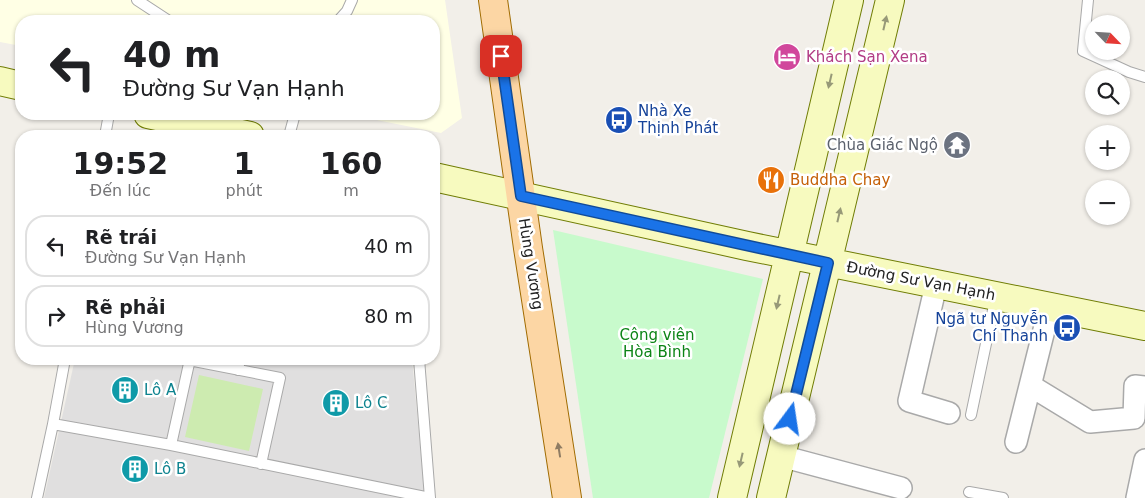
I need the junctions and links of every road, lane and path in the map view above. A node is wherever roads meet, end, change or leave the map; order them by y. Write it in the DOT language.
graph roads {
  1 [pos="137,0"];
  2 [pos="352,0"];
  3 [pos="493,0"];
  4 [pos="849,0"];
  5 [pos="890,0"];
  6 [pos="1088,0"];
  7 [pos="159,15"];
  8 [pos="343,15"];
  9 [pos="1145,77"];
  10 [pos="0,81"];
  11 [pos="15,85"];
  12 [pos="174,120"];
  13 [pos="218,130"];
  14 [pos="440,178"];
  15 [pos="521,196"];
  16 [pos="789,254"];
  17 [pos="828,263"];
  18 [pos="936,285"];
  19 [pos="996,295"];
  20 [pos="1050,306"];
  21 [pos="1145,326"];
  22 [pos="64,365"];
  23 [pos="189,365"];
  24 [pos="216,365"];
  25 [pos="239,365"];
  26 [pos="419,365"];
  27 [pos="238,370"];
  28 [pos="1031,386"];
  29 [pos="1145,387"];
  30 [pos="949,413"];
  31 [pos="971,416"];
  32 [pos="53,424"];
  33 [pos="1016,442"];
  34 [pos="171,445"];
  35 [pos="781,456"];
  36 [pos="1145,460"];
  37 [pos="261,464"];
  38 [pos="901,488"];
  39 [pos="969,492"];
  40 [pos="37,498"];
  41 [pos="430,498"];
  42 [pos="567,498"];
  43 [pos="732,498"];
  44 [pos="771,498"];
  45 [pos="1003,498"];
  46 [pos="1136,498"];
  1 -- 7 [label="lane"];
  2 -- 8 [label="lane"];
  3 -- 15 [label="main road, Hùng Vương"];
  4 -- 16 [label="main road, one-way"];
  17 -- 5 [label="main road, one-way"];
  6 -- 9 [label="lane"];
  10 -- 11 [label="main road"];
  12 -- 13 [label="main road"];
  14 -- 15 [label="main road, Đường Sư Vạn Hạnh"];
  15 -- 16 [label="main road, Đường Sư Vạn Hạnh"];
  42 -- 15 [label="main road, Hùng Vương, one-way"];
  16 -- 17 [label="main road, Đường Sư Vạn Hạnh"];
  16 -- 43 [label="main road, one-way"];
  17 -- 18 [label="main road, Đường Sư Vạn Hạnh"];
  17 -- 35 [label="main road"];
  18 -- 19 [label="main road, Đường Sư Vạn Hạnh"];
  18 -- 30 [label="street"];
  19 -- 20 [label="main road, Đường Sư Vạn Hạnh"];
  19 -- 31 [label="lane"];
  20 -- 21 [label="main road, Đường Sư Vạn Hạnh"];
  20 -- 28 [label="street"];
  22 -- 32 [label="lane"];
  23 -- 34 [label="lane"];
  24 -- 27 [label="lane"];
  25 -- 27 [label="lane"];
  26 -- 41 [label="lane"];
  27 -- 37 [label="lane"];
  28 -- 29 [label="street"];
  28 -- 33 [label="street"];
  32 -- 34 [label="lane"];
  32 -- 40 [label="lane"];
  34 -- 37 [label="lane"];
  35 -- 38 [label="street"];
  35 -- 44 [label="main road"];
  36 -- 46 [label="street"];
  37 -- 41 [label="lane"];
  39 -- 45 [label="lane"];
}
